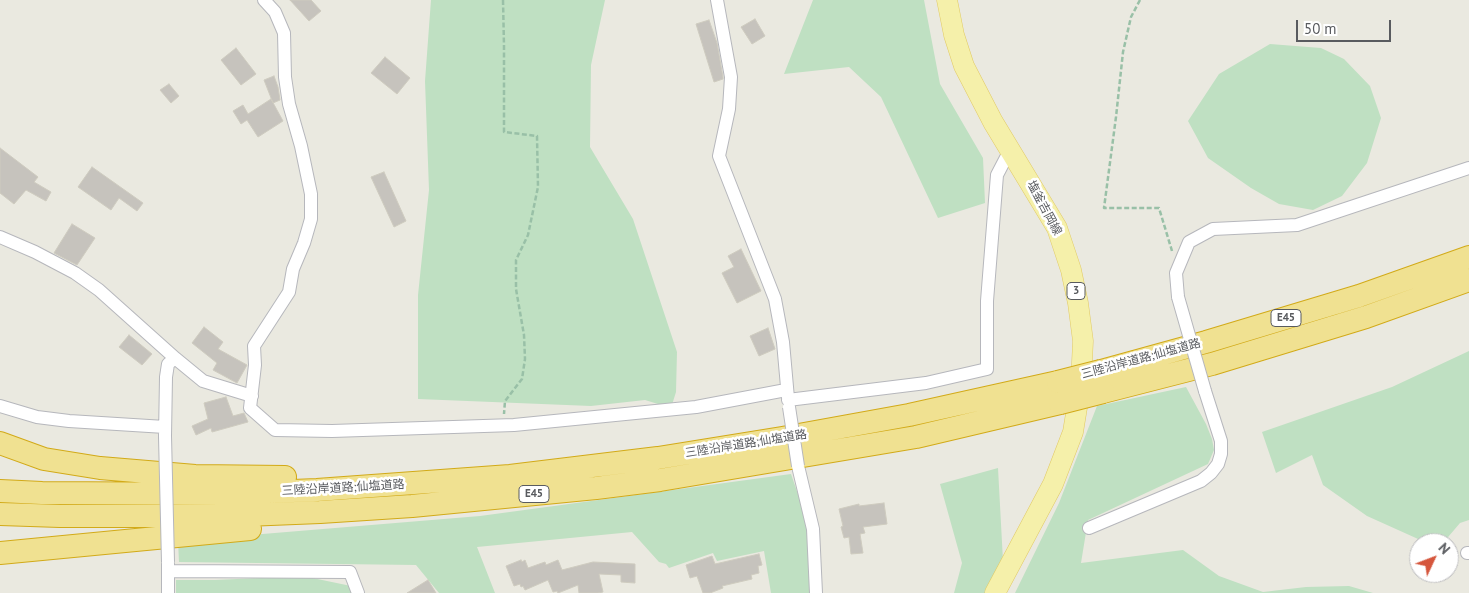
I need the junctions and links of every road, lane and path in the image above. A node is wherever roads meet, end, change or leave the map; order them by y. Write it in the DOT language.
graph roads {
  1 [pos="264,0"];
  2 [pos="503,0"];
  3 [pos="717,0"];
  4 [pos="947,0"];
  5 [pos="1140,0"];
  6 [pos="1010,150"];
  7 [pos="1469,168"];
  8 [pos="0,237"];
  9 [pos="1469,257"];
  10 [pos="1181,264"];
  11 [pos="1469,280"];
  12 [pos="175,358"];
  13 [pos="1102,381"];
  14 [pos="1059,392"];
  15 [pos="252,396"];
  16 [pos="788,399"];
  17 [pos="0,406"];
  18 [pos="504,414"];
  19 [pos="165,431"];
  20 [pos="0,443"];
  21 [pos="510,476"];
  22 [pos="0,491"];
  23 [pos="522,495"];
  24 [pos="0,514"];
  25 [pos="1089,528"];
  26 [pos="0,553"];
  27 [pos="168,566"];
  28 [pos="168,593"];
  29 [pos="358,593"];
  30 [pos="816,593"];
  31 [pos="995,593"];
  1 -- 15 [label="street"];
  2 -- 18 [label="path"];
  3 -- 16 [label="street"];
  4 -- 6 [label="main road, 塩釜吉岡線 / 3"];
  5 -- 10 [label="path"];
  6 -- 16 [label="street"];
  6 -- 31 [label="main road, 塩釜吉岡線 / 3"];
  7 -- 10 [label="street"];
  8 -- 12 [label="street"];
  9 -- 13 [label="highway, 三陸沿岸道路;仙塩道路 / E45"];
  10 -- 25 [label="street, bridge"];
  11 -- 13 [label="highway, 三陸沿岸道路;仙塩道路 / E45"];
  12 -- 15 [label="street"];
  12 -- 19 [label="street"];
  13 -- 14 [label="highway, 三陸沿岸道路;仙塩道路 / E45, bridge"];
  14 -- 21 [label="highway, 三陸沿岸道路;仙塩道路 / E45"];
  14 -- 23 [label="highway, 三陸沿岸道路;仙塩道路 / E45"];
  15 -- 16 [label="street"];
  16 -- 30 [label="street, bridge"];
  17 -- 19 [label="street"];
  19 -- 27 [label="street, bridge"];
  20 -- 21 [label="highway"];
  21 -- 22 [label="highway, 三陸沿岸道路;仙塩道路 / E45"];
  23 -- 24 [label="highway, 三陸沿岸道路;仙塩道路 / E45"];
  23 -- 26 [label="highway"];
  27 -- 28 [label="street"];
  27 -- 29 [label="street"];
}
